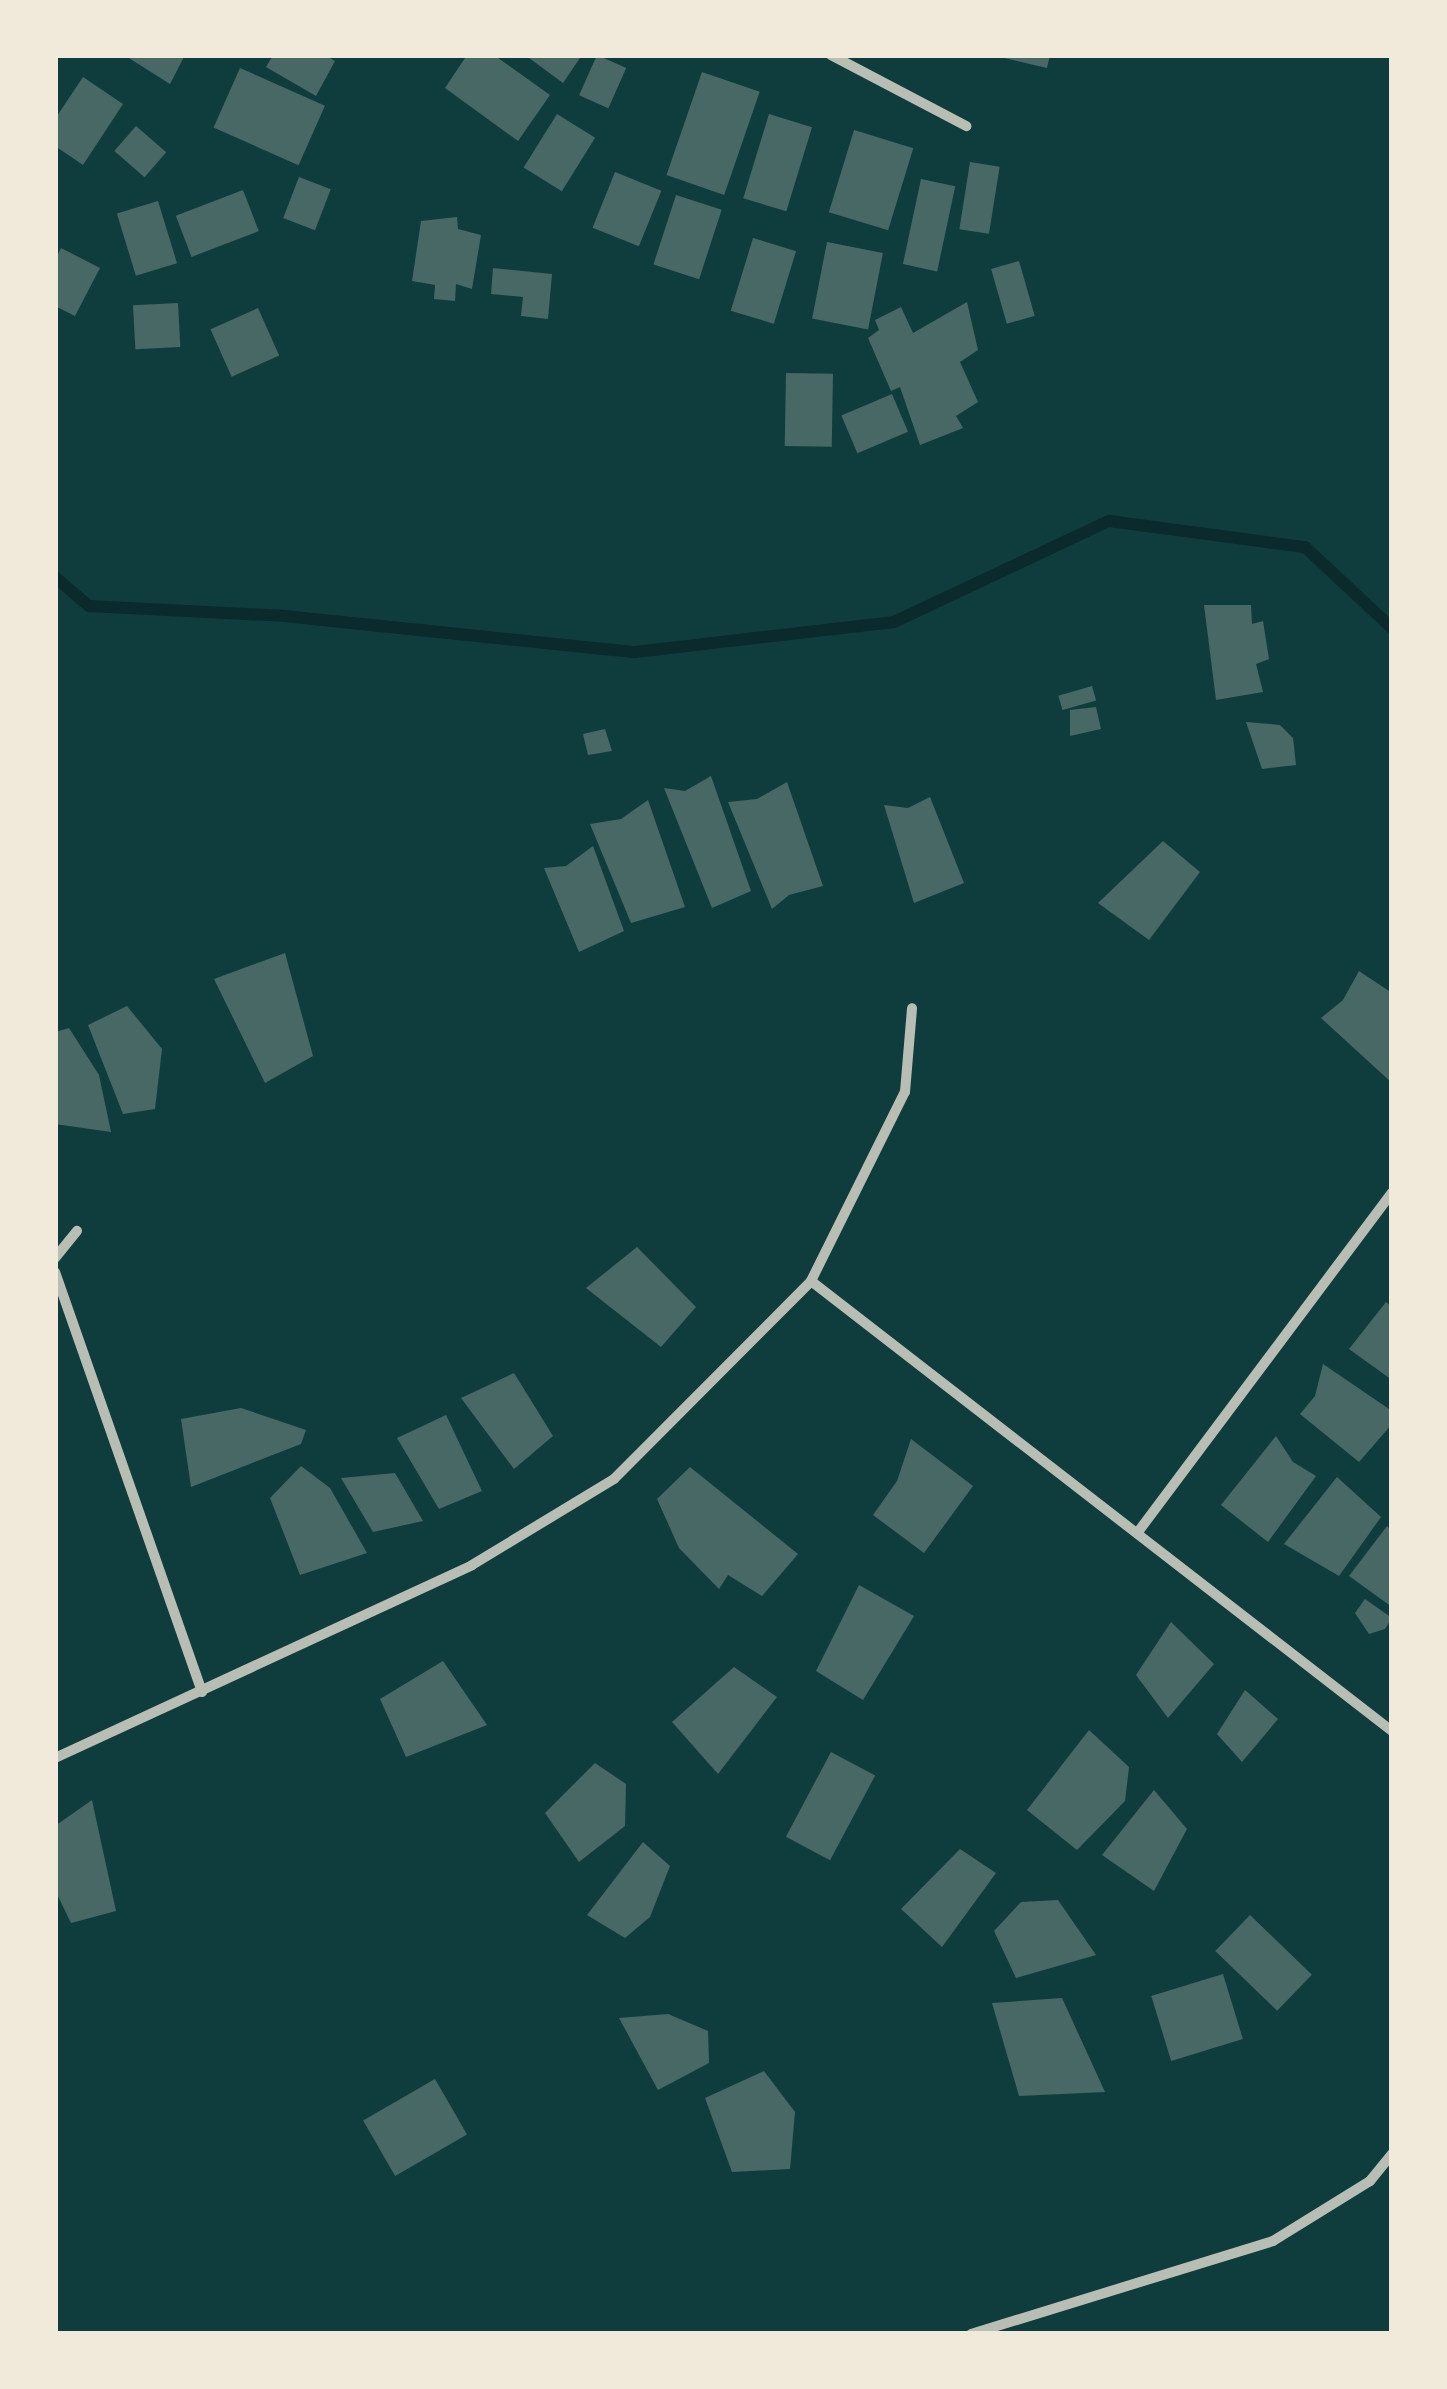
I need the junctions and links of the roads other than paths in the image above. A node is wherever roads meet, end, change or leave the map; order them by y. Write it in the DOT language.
graph roads {
  1 [pos="831,55"];
  2 [pos="966,126"];
  3 [pos="912,1008"];
  4 [pos="1392,1192"];
  5 [pos="78,1231"];
  6 [pos="55,1258"];
  7 [pos="55,1272"];
  8 [pos="811,1281"];
  9 [pos="1138,1532"];
  10 [pos="202,1692"];
  11 [pos="1392,1731"];
  12 [pos="55,1758"];
  13 [pos="1392,2154"];
  14 [pos="971,2334"];
  1 -- 2 [label="street"];
  3 -- 8 [label="street"];
  4 -- 9 [label="street"];
  5 -- 6 [label="street"];
  7 -- 10 [label="street"];
  8 -- 9 [label="street"];
  8 -- 10 [label="street"];
  9 -- 11 [label="street"];
  10 -- 12 [label="street"];
  13 -- 14 [label="street"];
}
